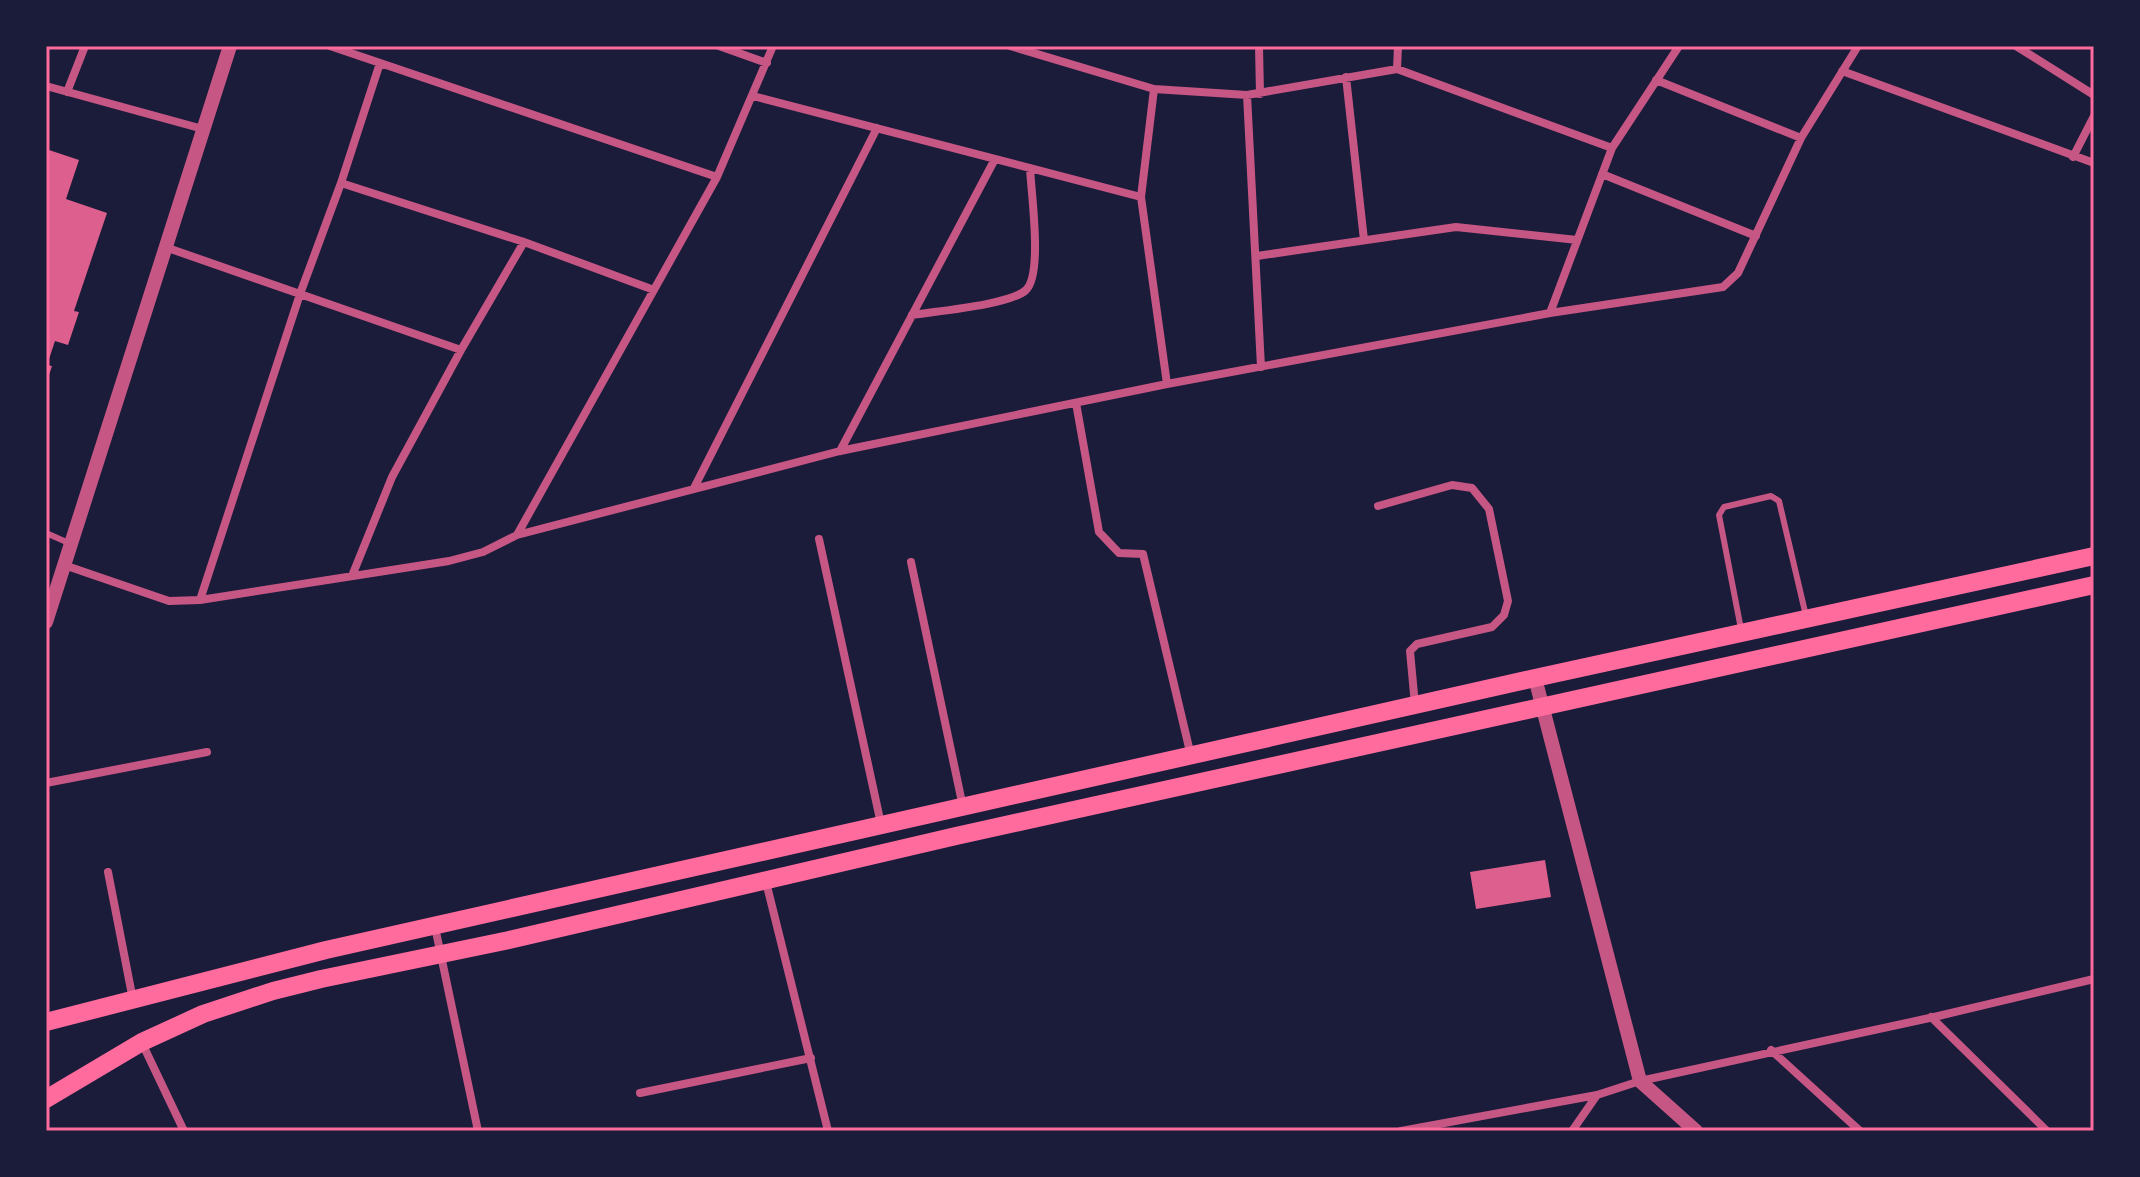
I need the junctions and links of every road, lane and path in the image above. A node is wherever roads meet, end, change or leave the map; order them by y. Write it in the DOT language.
graph roads {
  1 [pos="85,46"];
  2 [pos="230,46"];
  3 [pos="330,46"];
  4 [pos="719,46"];
  5 [pos="773,46"];
  6 [pos="1010,46"];
  7 [pos="1259,46"];
  8 [pos="1398,46"];
  9 [pos="1679,46"];
  10 [pos="1858,46"];
  11 [pos="2016,46"];
  12 [pos="380,63"];
  13 [pos="767,63"];
  14 [pos="1397,69"];
  15 [pos="1842,71"];
  16 [pos="1346,77"];
  17 [pos="1656,80"];
  18 [pos="46,86"];
  19 [pos="1154,89"];
  20 [pos="67,92"];
  21 [pos="1260,94"];
  22 [pos="1247,95"];
  23 [pos="2094,95"];
  24 [pos="753,96"];
  25 [pos="2094,116"];
  26 [pos="877,128"];
  27 [pos="203,129"];
  28 [pos="1801,138"];
  29 [pos="1612,148"];
  30 [pos="2073,157"];
  31 [pos="995,159"];
  32 [pos="2094,163"];
  33 [pos="1030,168"];
  34 [pos="1602,174"];
  35 [pos="717,177"];
  36 [pos="341,183"];
  37 [pos="1141,197"];
  38 [pos="1756,236"];
  39 [pos="1364,240"];
  40 [pos="1577,240"];
  41 [pos="524,242"];
  42 [pos="165,247"];
  43 [pos="1257,256"];
  44 [pos="654,290"];
  45 [pos="300,294"];
  46 [pos="1550,313"];
  47 [pos="912,315"];
  48 [pos="461,350"];
  49 [pos="1261,367"];
  50 [pos="1167,384"];
  51 [pos="1076,403"];
  52 [pos="840,451"];
  53 [pos="694,488"];
  54 [pos="1378,506"];
  55 [pos="46,533"];
  56 [pos="517,535"];
  57 [pos="819,539"];
  58 [pos="71,544"];
  59 [pos="2094,556"];
  60 [pos="911,562"];
  61 [pos="64,565"];
  62 [pos="352,576"];
  63 [pos="2094,585"];
  64 [pos="200,600"];
  65 [pos="1806,619"];
  66 [pos="46,622"];
  67 [pos="1741,633"];
  68 [pos="1535,678"];
  69 [pos="1543,706"];
  70 [pos="1415,707"];
  71 [pos="207,752"];
  72 [pos="1191,757"];
  73 [pos="46,783"];
  74 [pos="963,807"];
  75 [pos="882,825"];
  76 [pos="108,872"];
  77 [pos="766,882"];
  78 [pos="435,927"];
  79 [pos="442,955"];
  80 [pos="2094,979"];
  81 [pos="133,1001"];
  82 [pos="1931,1017"];
  83 [pos="46,1022"];
  84 [pos="142,1042"];
  85 [pos="1771,1050"];
  86 [pos="811,1058"];
  87 [pos="1640,1081"];
  88 [pos="640,1093"];
  89 [pos="1597,1095"];
  90 [pos="46,1099"];
  91 [pos="184,1131"];
  92 [pos="478,1131"];
  93 [pos="828,1131"];
  94 [pos="1401,1131"];
  95 [pos="1572,1131"];
  96 [pos="1696,1131"];
  97 [pos="1860,1131"];
  98 [pos="2047,1131"];
  1 -- 20 [label="street"];
  2 -- 27 [label="street"];
  3 -- 12 [label="street"];
  4 -- 13 [label="street"];
  5 -- 13 [label="street"];
  6 -- 19 [label="street"];
  7 -- 21 [label="street"];
  8 -- 14 [label="street"];
  9 -- 17 [label="street"];
  10 -- 15 [label="street"];
  11 -- 23 [label="street"];
  12 -- 35 [label="street"];
  12 -- 36 [label="street"];
  13 -- 24 [label="street"];
  14 -- 16 [label="street"];
  14 -- 29 [label="street"];
  15 -- 28 [label="street"];
  15 -- 30 [label="street"];
  16 -- 21 [label="street"];
  16 -- 39 [label="street"];
  17 -- 28 [label="street"];
  17 -- 29 [label="street"];
  18 -- 20 [label="street"];
  19 -- 22 [label="street"];
  19 -- 37 [label="street"];
  20 -- 27 [label="street"];
  21 -- 22 [label="street"];
  22 -- 43 [label="street"];
  24 -- 26 [label="street"];
  24 -- 35 [label="street"];
  25 -- 30 [label="street"];
  26 -- 31 [label="street"];
  26 -- 53 [label="street"];
  27 -- 42 [label="street"];
  28 -- 38 [label="street"];
  29 -- 34 [label="street"];
  30 -- 32 [label="street"];
  31 -- 33 [label="street"];
  31 -- 47 [label="street"];
  33 -- 37 [label="street"];
  33 -- 47 [label="street"];
  34 -- 38 [label="street"];
  34 -- 40 [label="street"];
  35 -- 44 [label="street"];
  36 -- 41 [label="street"];
  36 -- 45 [label="street"];
  37 -- 50 [label="street"];
  38 -- 46 [label="street"];
  39 -- 40 [label="street"];
  39 -- 43 [label="street"];
  40 -- 46 [label="street"];
  41 -- 44 [label="street"];
  41 -- 48 [label="street"];
  42 -- 45 [label="street"];
  42 -- 58 [label="street"];
  43 -- 49 [label="street"];
  44 -- 56 [label="street"];
  45 -- 48 [label="street"];
  45 -- 64 [label="street"];
  46 -- 49 [label="street"];
  47 -- 52 [label="street"];
  48 -- 62 [label="street"];
  49 -- 50 [label="street"];
  50 -- 51 [label="street"];
  51 -- 52 [label="street"];
  51 -- 72 [label="street"];
  52 -- 53 [label="street"];
  53 -- 56 [label="street"];
  54 -- 70 [label="street"];
  55 -- 58 [label="lane"];
  56 -- 62 [label="street"];
  57 -- 75 [label="street"];
  58 -- 61 [label="street"];
  59 -- 65 [label="main road"];
  60 -- 74 [label="street"];
  61 -- 64 [label="street"];
  61 -- 66 [label="street"];
  62 -- 64 [label="street"];
  63 -- 69 [label="main road"];
  65 -- 67 [label="main road"];
  65 -- 67 [label="lane"];
  67 -- 68 [label="main road"];
  68 -- 69 [label="street"];
  68 -- 70 [label="main road"];
  69 -- 77 [label="main road"];
  69 -- 87 [label="street"];
  70 -- 72 [label="main road"];
  71 -- 73 [label="street"];
  72 -- 74 [label="main road"];
  74 -- 75 [label="main road"];
  75 -- 78 [label="main road"];
  76 -- 81 [label="street"];
  77 -- 79 [label="main road"];
  77 -- 86 [label="street"];
  78 -- 79 [label="street"];
  78 -- 81 [label="main road"];
  79 -- 84 [label="main road"];
  79 -- 92 [label="street"];
  80 -- 82 [label="street"];
  81 -- 83 [label="main road"];
  82 -- 85 [label="street"];
  82 -- 98 [label="street"];
  84 -- 90 [label="main road"];
  84 -- 91 [label="street"];
  85 -- 87 [label="street"];
  85 -- 97 [label="street"];
  86 -- 88 [label="street"];
  86 -- 93 [label="street"];
  87 -- 89 [label="street"];
  87 -- 96 [label="street"];
  89 -- 94 [label="street"];
  89 -- 95 [label="street"];
}
